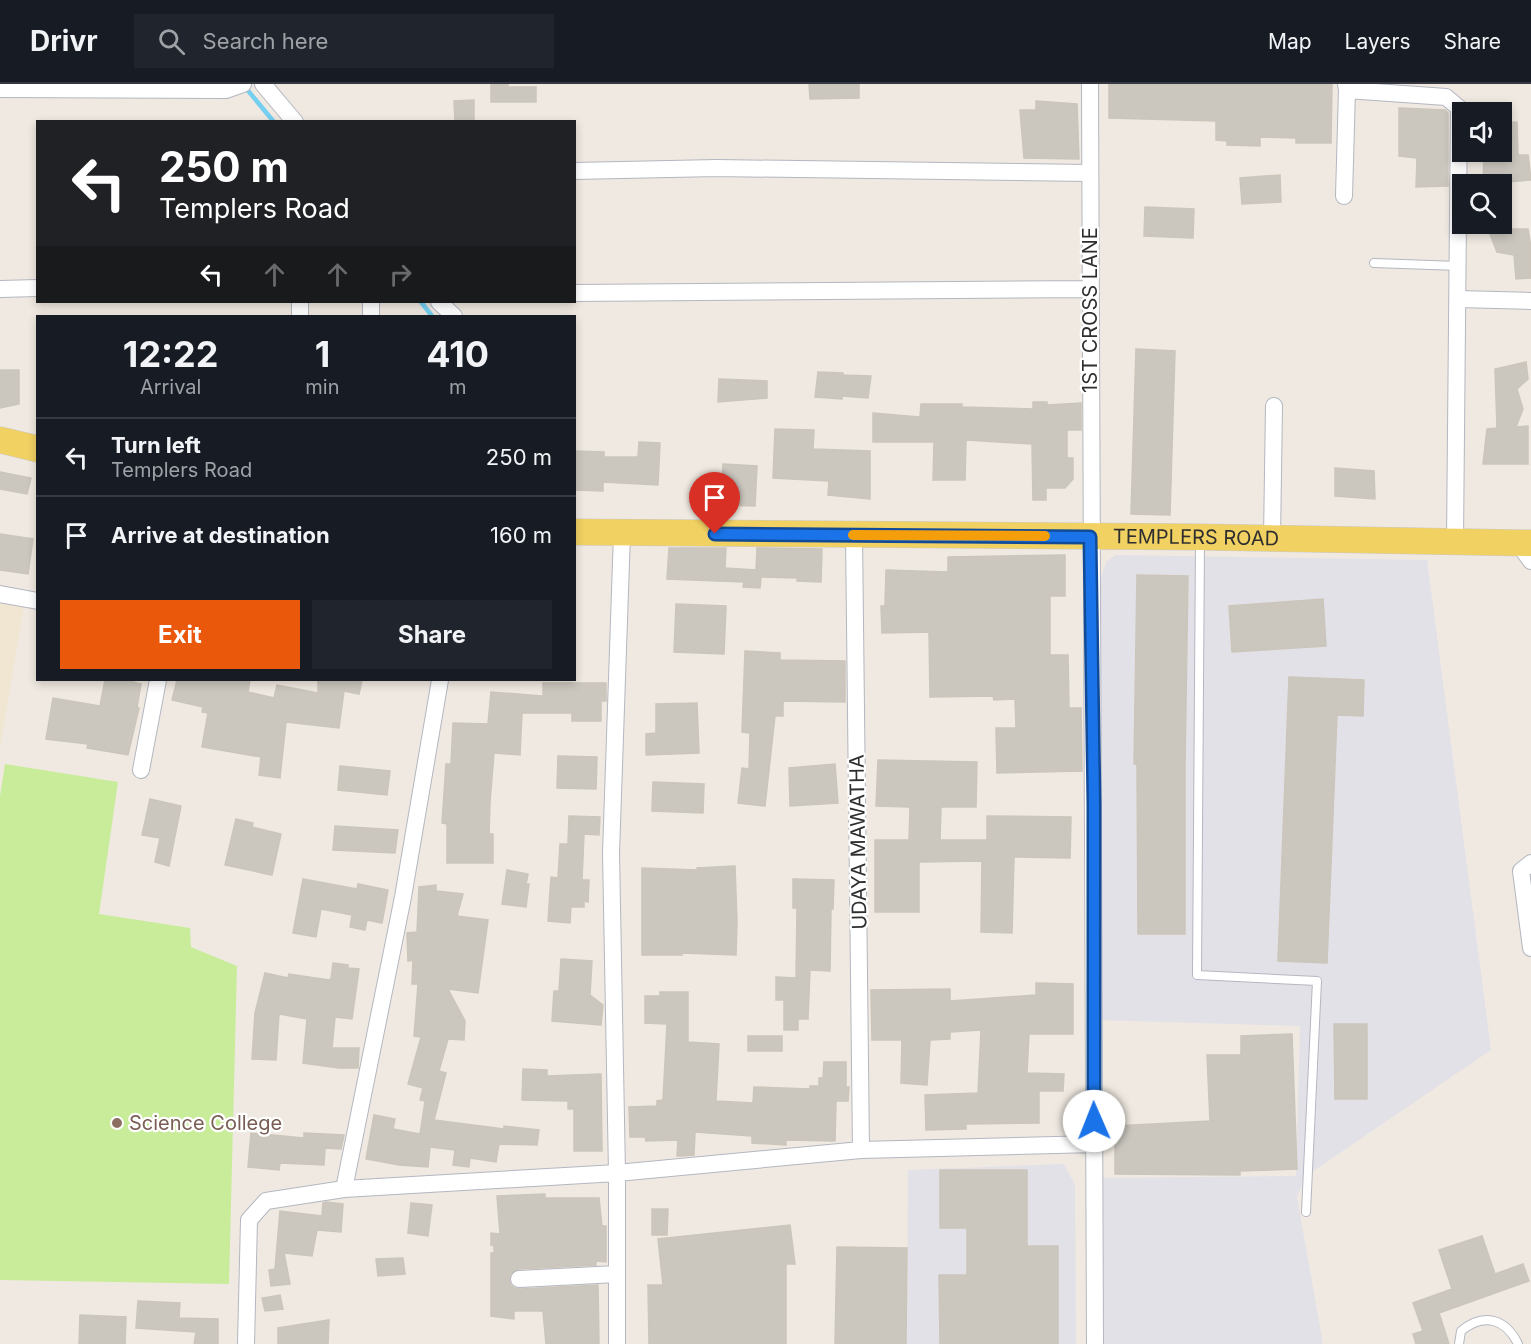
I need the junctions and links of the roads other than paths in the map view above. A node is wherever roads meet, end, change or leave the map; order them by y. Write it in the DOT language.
graph roads {
  1 [pos="262,84"];
  2 [pos="1090,84"];
  3 [pos="240,86"];
  4 [pos="1346,87"];
  5 [pos="0,89"];
  6 [pos="293,120"];
  7 [pos="576,171"];
  8 [pos="1090,173"];
  9 [pos="1344,196"];
  10 [pos="1374,263"];
  11 [pos="1459,266"];
  12 [pos="0,288"];
  13 [pos="36,288"];
  14 [pos="1090,289"];
  15 [pos="576,293"];
  16 [pos="1458,299"];
  17 [pos="1531,301"];
  18 [pos="440,303"];
  19 [pos="453,315"];
  20 [pos="1274,406"];
  21 [pos="0,440"];
  22 [pos="36,449"];
  23 [pos="576,532"];
  24 [pos="622,533"];
  25 [pos="854,535"];
  26 [pos="1090,537"];
  27 [pos="1200,537"];
  28 [pos="1272,539"];
  29 [pos="1455,542"];
  30 [pos="1526,549"];
  31 [pos="0,594"];
  32 [pos="36,601"];
  33 [pos="158,681"];
  34 [pos="440,681"];
  35 [pos="141,770"];
  36 [pos="1531,863"];
  37 [pos="1531,948"];
  38 [pos="1095,1143"];
  39 [pos="861,1150"];
  40 [pos="617,1173"];
  41 [pos="344,1189"];
  42 [pos="1306,1212"];
  43 [pos="617,1274"];
  44 [pos="519,1279"];
  45 [pos="246,1344"];
  46 [pos="617,1344"];
  47 [pos="1095,1344"];
  48 [pos="1459,1344"];
  49 [pos="1518,1344"];
  1 -- 6 [label="street"];
  2 -- 8 [label="street, 1ST CROSS LANE"];
  3 -- 5 [label="street"];
  4 -- 9 [label="street"];
  4 -- 11 [label="street"];
  7 -- 8 [label="street"];
  8 -- 14 [label="street, 1ST CROSS LANE"];
  10 -- 11 [label="lane"];
  11 -- 16 [label="street"];
  12 -- 13 [label="street"];
  14 -- 15 [label="street"];
  14 -- 26 [label="street, 1ST CROSS LANE"];
  16 -- 17 [label="street"];
  16 -- 29 [label="street"];
  18 -- 19 [label="street"];
  20 -- 28 [label="street"];
  21 -- 22 [label="main road"];
  23 -- 24 [label="main road, TEMPLERS ROAD"];
  24 -- 25 [label="main road, TEMPLERS ROAD"];
  24 -- 40 [label="street"];
  25 -- 26 [label="main road, TEMPLERS ROAD"];
  25 -- 39 [label="street, UDAYA MAWATHA"];
  26 -- 27 [label="main road, TEMPLERS ROAD"];
  26 -- 38 [label="street, 1ST CROSS LANE"];
  27 -- 28 [label="main road, TEMPLERS ROAD"];
  27 -- 42 [label="lane"];
  28 -- 29 [label="main road, TEMPLERS ROAD"];
  29 -- 30 [label="main road, TEMPLERS ROAD"];
  31 -- 32 [label="street"];
  33 -- 35 [label="street"];
  34 -- 41 [label="street"];
  36 -- 37 [label="street"];
  38 -- 39 [label="street"];
  38 -- 47 [label="street, 1ST CROSS LANE"];
  39 -- 40 [label="street"];
  40 -- 41 [label="street"];
  40 -- 43 [label="street"];
  41 -- 45 [label="street"];
  43 -- 44 [label="street"];
  43 -- 46 [label="street"];
  48 -- 49 [label="lane"];
}
